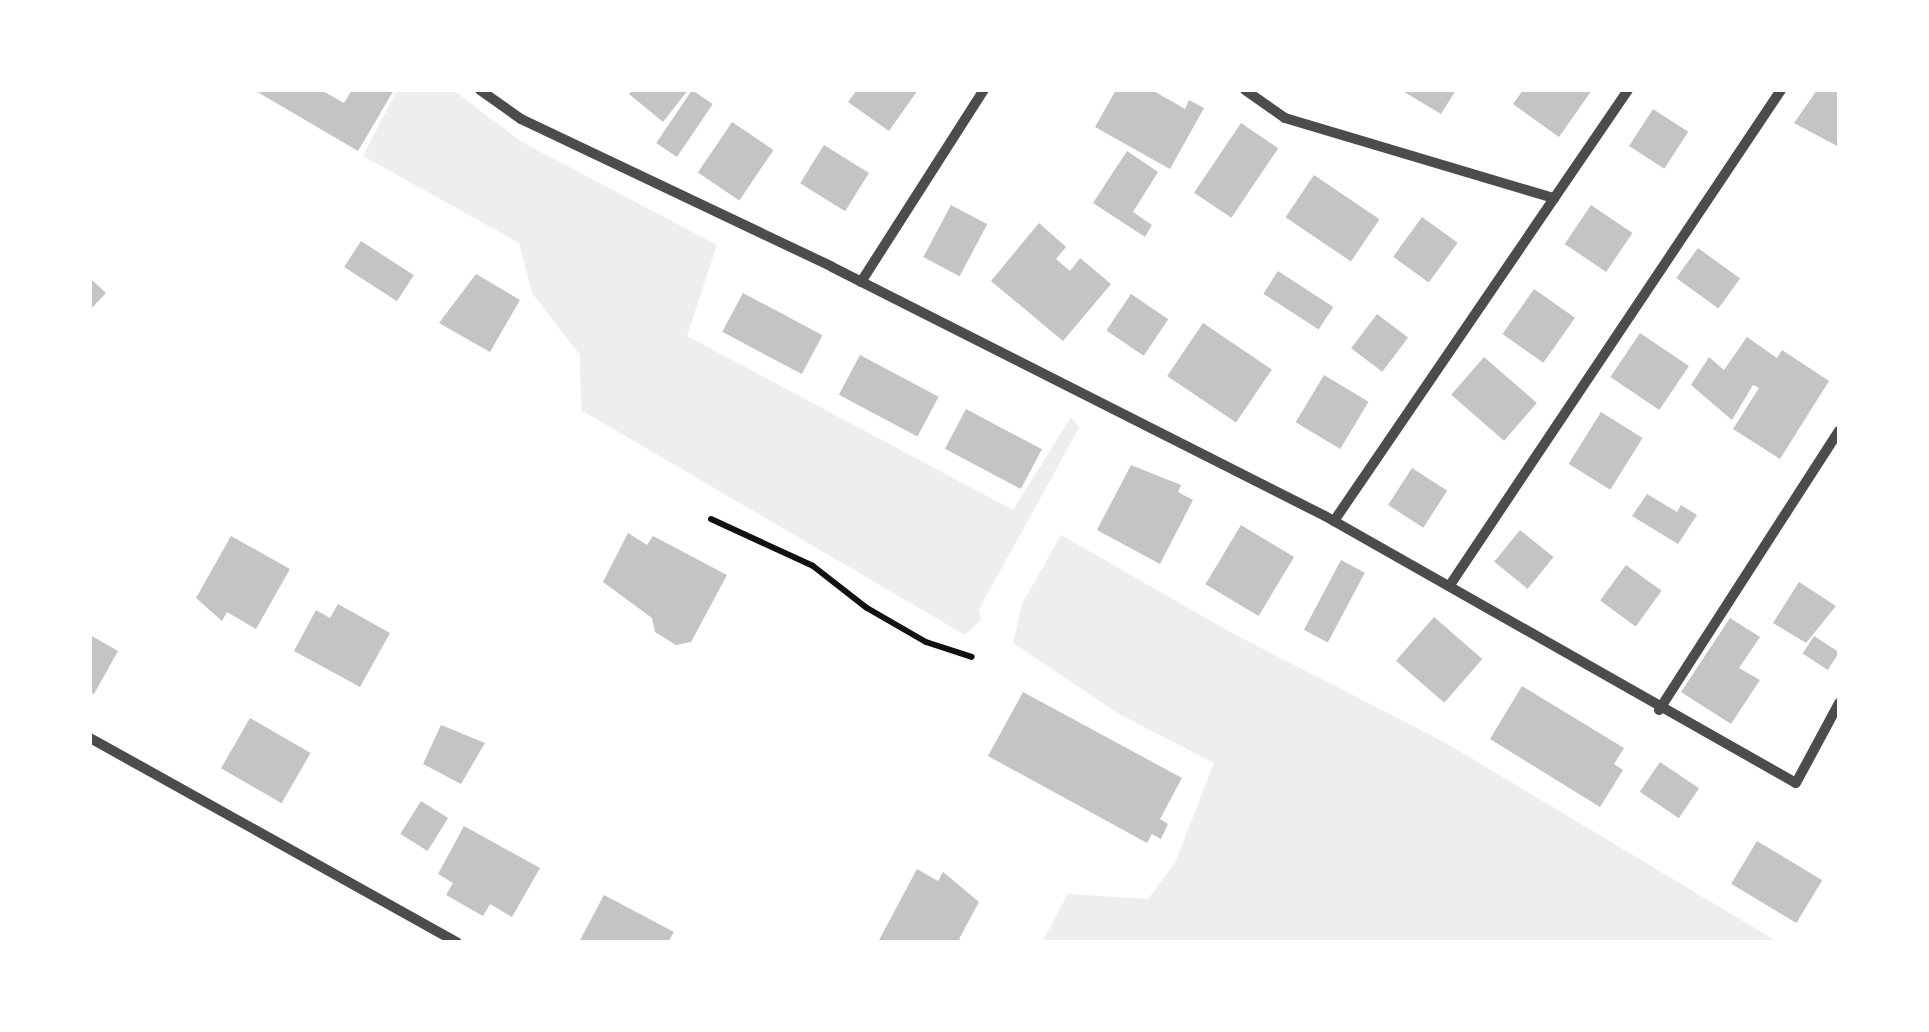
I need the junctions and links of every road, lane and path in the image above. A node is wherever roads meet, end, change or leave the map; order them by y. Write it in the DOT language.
graph roads {
  1 [pos="480,90"];
  2 [pos="984,90"];
  3 [pos="1245,90"];
  4 [pos="1628,90"];
  5 [pos="1780,90"];
  6 [pos="1554,198"];
  7 [pos="862,282"];
  8 [pos="1839,431"];
  9 [pos="710,519"];
  10 [pos="1334,521"];
  11 [pos="1450,584"];
  12 [pos="972,658"];
  13 [pos="1839,703"];
  14 [pos="1660,710"];
  15 [pos="90,738"];
  16 [pos="457,942"];
  1 -- 7 [label="street"];
  2 -- 7 [label="street"];
  3 -- 6 [label="street"];
  4 -- 6 [label="street"];
  5 -- 11 [label="street"];
  6 -- 10 [label="street"];
  7 -- 10 [label="street"];
  8 -- 14 [label="street"];
  9 -- 12 [label="path"];
  10 -- 11 [label="street"];
  11 -- 14 [label="street"];
  13 -- 14 [label="street"];
  15 -- 16 [label="street"];
}
